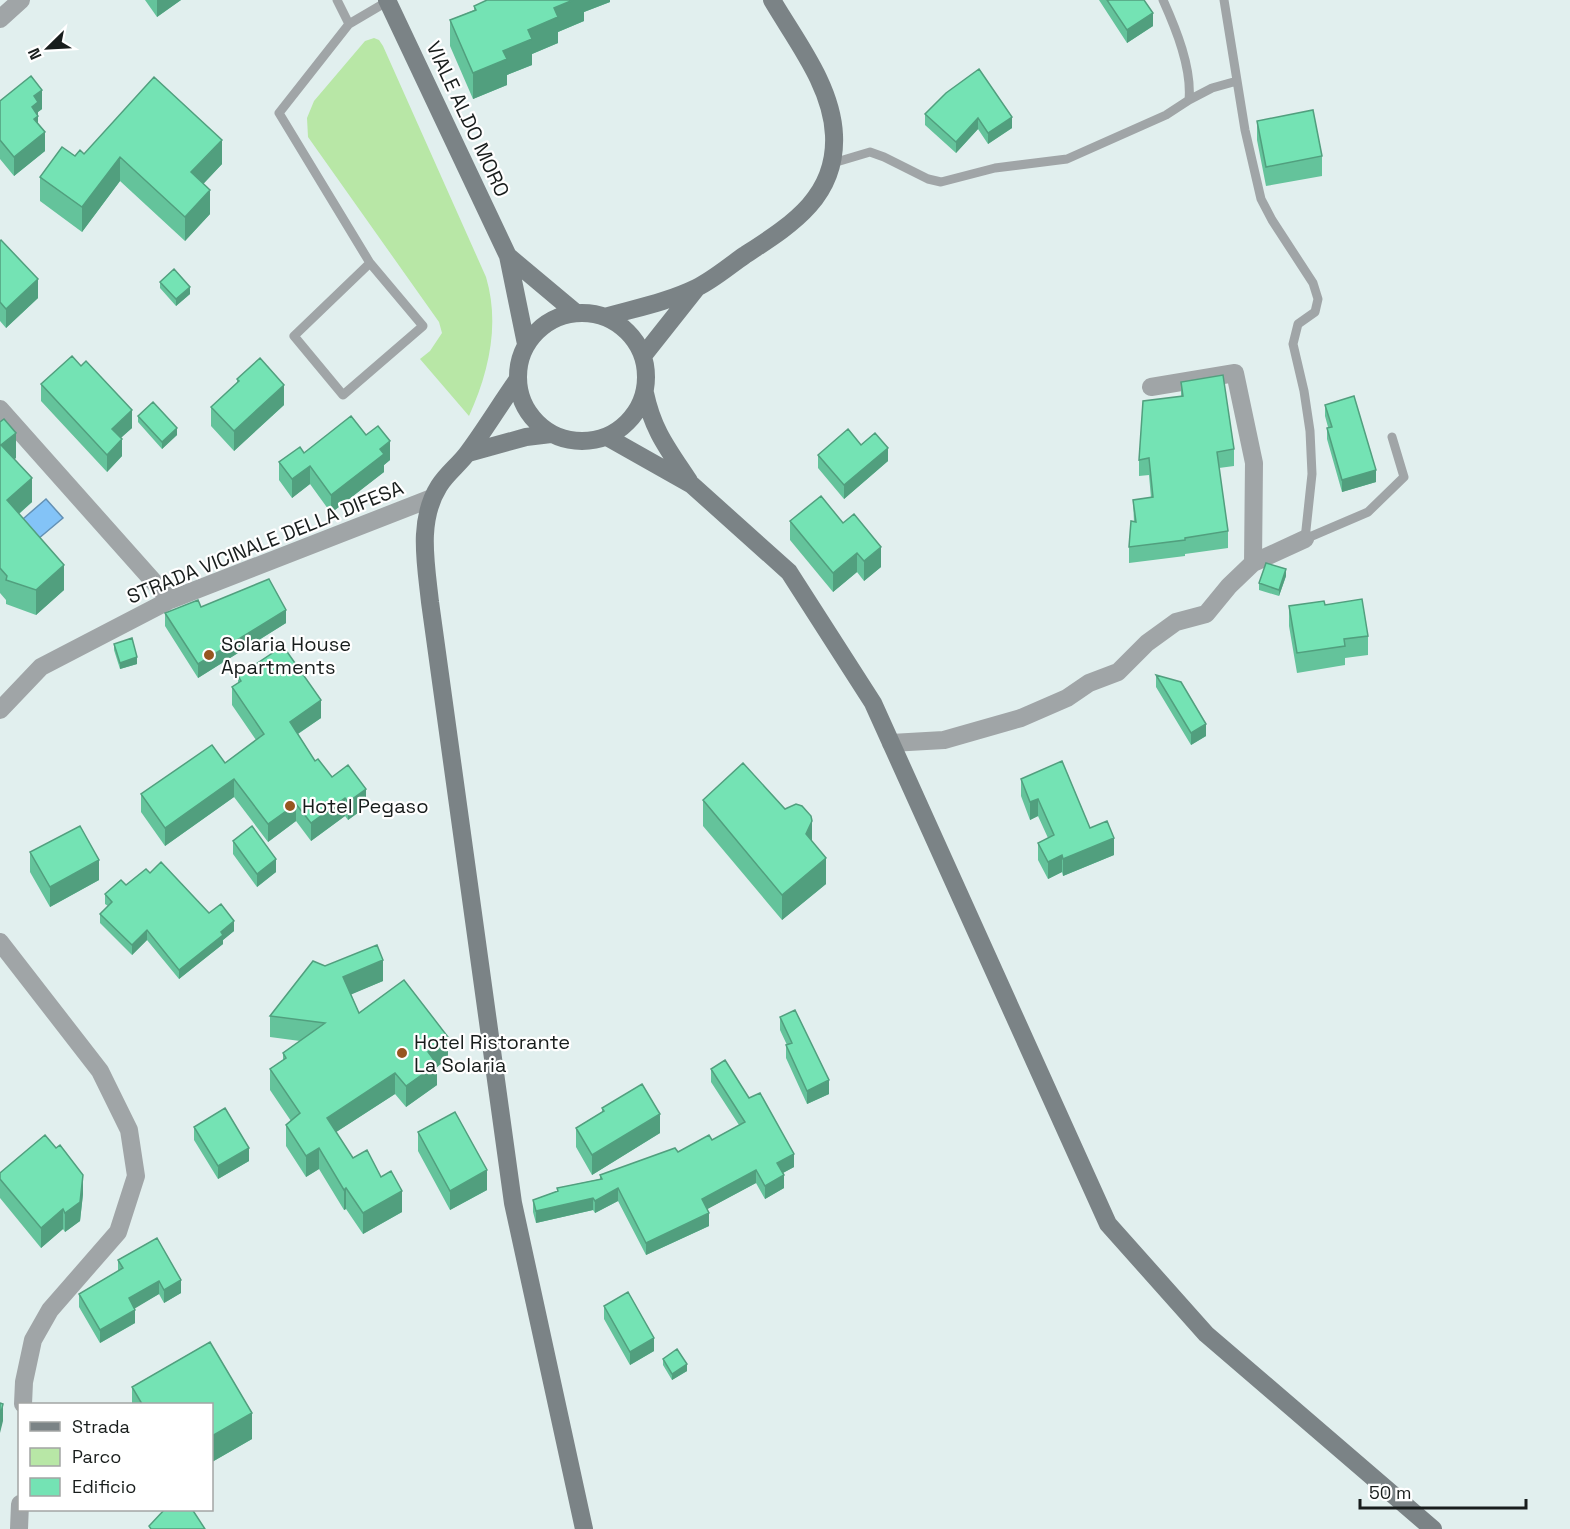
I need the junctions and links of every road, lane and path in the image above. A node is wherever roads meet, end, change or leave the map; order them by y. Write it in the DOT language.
graph roads {
  1 [pos="21,0"];
  2 [pos="337,0"];
  3 [pos="388,0"];
  4 [pos="772,0"];
  5 [pos="1163,0"];
  6 [pos="1224,0"];
  7 [pos="1,18"];
  8 [pos="349,24"];
  9 [pos="1237,81"];
  10 [pos="1189,100"];
  11 [pos="833,163"];
  12 [pos="508,256"];
  13 [pos="370,263"];
  14 [pos="698,287"];
  15 [pos="576,313"];
  16 [pos="605,317"];
  17 [pos="526,344"];
  18 [pos="643,356"];
  19 [pos="518,379"];
  20 [pos="1151,387"];
  21 [pos="645,393"];
  22 [pos="0,409"];
  23 [pos="551,434"];
  24 [pos="607,437"];
  25 [pos="1392,437"];
  26 [pos="468,453"];
  27 [pos="692,485"];
  28 [pos="432,498"];
  29 [pos="1305,539"];
  30 [pos="1253,563"];
  31 [pos="170,600"];
  32 [pos="0,708"];
  33 [pos="891,743"];
  34 [pos="0,942"];
  35 [pos="23,1403"];
  36 [pos="20,1511"];
  37 [pos="19,1529"];
  38 [pos="584,1529"];
  39 [pos="1433,1529"];
  1 -- 7 [label="street"];
  2 -- 8 [label="lane"];
  3 -- 8 [label="lane"];
  3 -- 12 [label="main road, VIALE ALDO MORO"];
  4 -- 11 [label="main road"];
  5 -- 10 [label="lane"];
  6 -- 9 [label="lane"];
  8 -- 13 [label="lane"];
  9 -- 10 [label="lane"];
  9 -- 29 [label="lane"];
  10 -- 11 [label="lane"];
  11 -- 14 [label="main road"];
  12 -- 15 [label="main road, VIALE ALDO MORO"];
  12 -- 17 [label="main road, VIALE ALDO MORO"];
  13 -- 13 [label="lane"];
  14 -- 16 [label="main road"];
  14 -- 18 [label="main road"];
  15 -- 16 [label="main road"];
  15 -- 17 [label="main road"];
  16 -- 18 [label="main road"];
  17 -- 19 [label="main road"];
  18 -- 21 [label="main road"];
  19 -- 23 [label="main road"];
  19 -- 26 [label="main road"];
  20 -- 30 [label="street"];
  21 -- 24 [label="main road"];
  21 -- 27 [label="main road"];
  22 -- 31 [label="street"];
  23 -- 24 [label="main road"];
  23 -- 26 [label="main road"];
  24 -- 27 [label="main road"];
  25 -- 29 [label="lane"];
  26 -- 28 [label="main road"];
  27 -- 33 [label="main road"];
  28 -- 31 [label="street, STRADA VICINALE DELLA DIFESA"];
  28 -- 38 [label="main road"];
  29 -- 30 [label="street"];
  30 -- 33 [label="street"];
  31 -- 32 [label="street, STRADA VICINALE DELLA DIFESA"];
  33 -- 39 [label="main road"];
  34 -- 35 [label="street"];
  36 -- 37 [label="street"];
}
